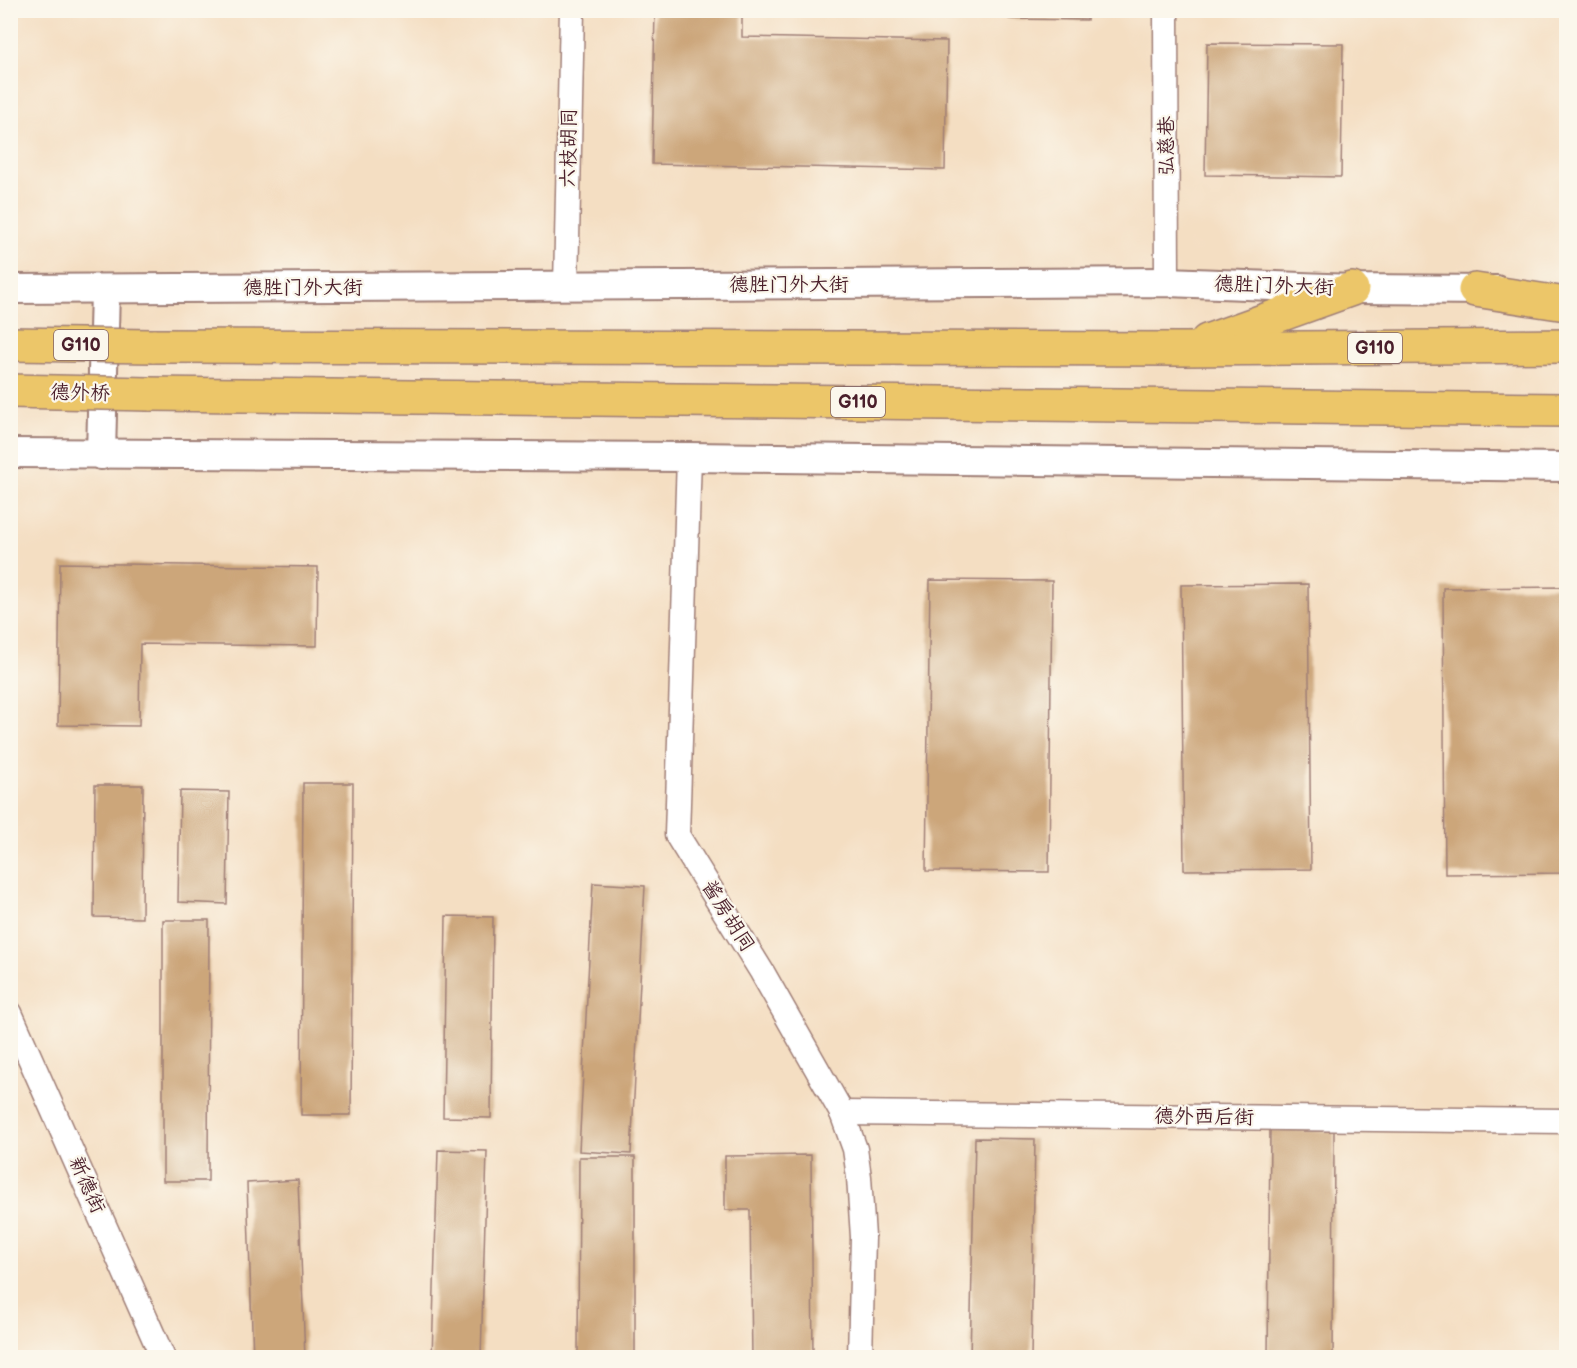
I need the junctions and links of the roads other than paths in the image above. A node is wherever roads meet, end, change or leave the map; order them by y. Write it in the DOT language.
graph roads {
  1 [pos="572,10"];
  2 [pos="1166,10"];
  3 [pos="1167,282"];
  4 [pos="566,286"];
  5 [pos="10,289"];
  6 [pos="105,289"];
  7 [pos="1352,289"];
  8 [pos="1475,290"];
  9 [pos="1566,290"];
  10 [pos="1566,303"];
  11 [pos="10,344"];
  12 [pos="1566,346"];
  13 [pos="1183,349"];
  14 [pos="10,391"];
  15 [pos="1566,410"];
  16 [pos="10,453"];
  17 [pos="101,456"];
  18 [pos="689,457"];
  19 [pos="1566,467"];
  20 [pos="10,1013"];
  21 [pos="842,1113"];
  22 [pos="1566,1121"];
  23 [pos="163,1358"];
  24 [pos="860,1358"];
  1 -- 4 [label="street, 六枝胡同"];
  2 -- 3 [label="street, 弘慈巷"];
  3 -- 4 [label="street, 德胜门外大街"];
  3 -- 7 [label="street, 德胜门外大街"];
  4 -- 6 [label="street, 德胜门外大街"];
  5 -- 6 [label="street, 德胜门外大街"];
  6 -- 17 [label="street"];
  7 -- 8 [label="street, 德胜门外大街"];
  7 -- 13 [label="highway"];
  8 -- 9 [label="street, 德胜门外大街"];
  8 -- 10 [label="highway"];
  11 -- 13 [label="highway, G110, bridge"];
  12 -- 13 [label="highway, G110"];
  14 -- 15 [label="highway, 德外桥 / G110, bridge"];
  16 -- 17 [label="street"];
  17 -- 18 [label="street"];
  18 -- 19 [label="street"];
  18 -- 21 [label="street, 酱房胡同"];
  20 -- 23 [label="street, 新德街"];
  21 -- 22 [label="street, 德外西后街"];
  21 -- 24 [label="street, 酱房胡同"];
}
